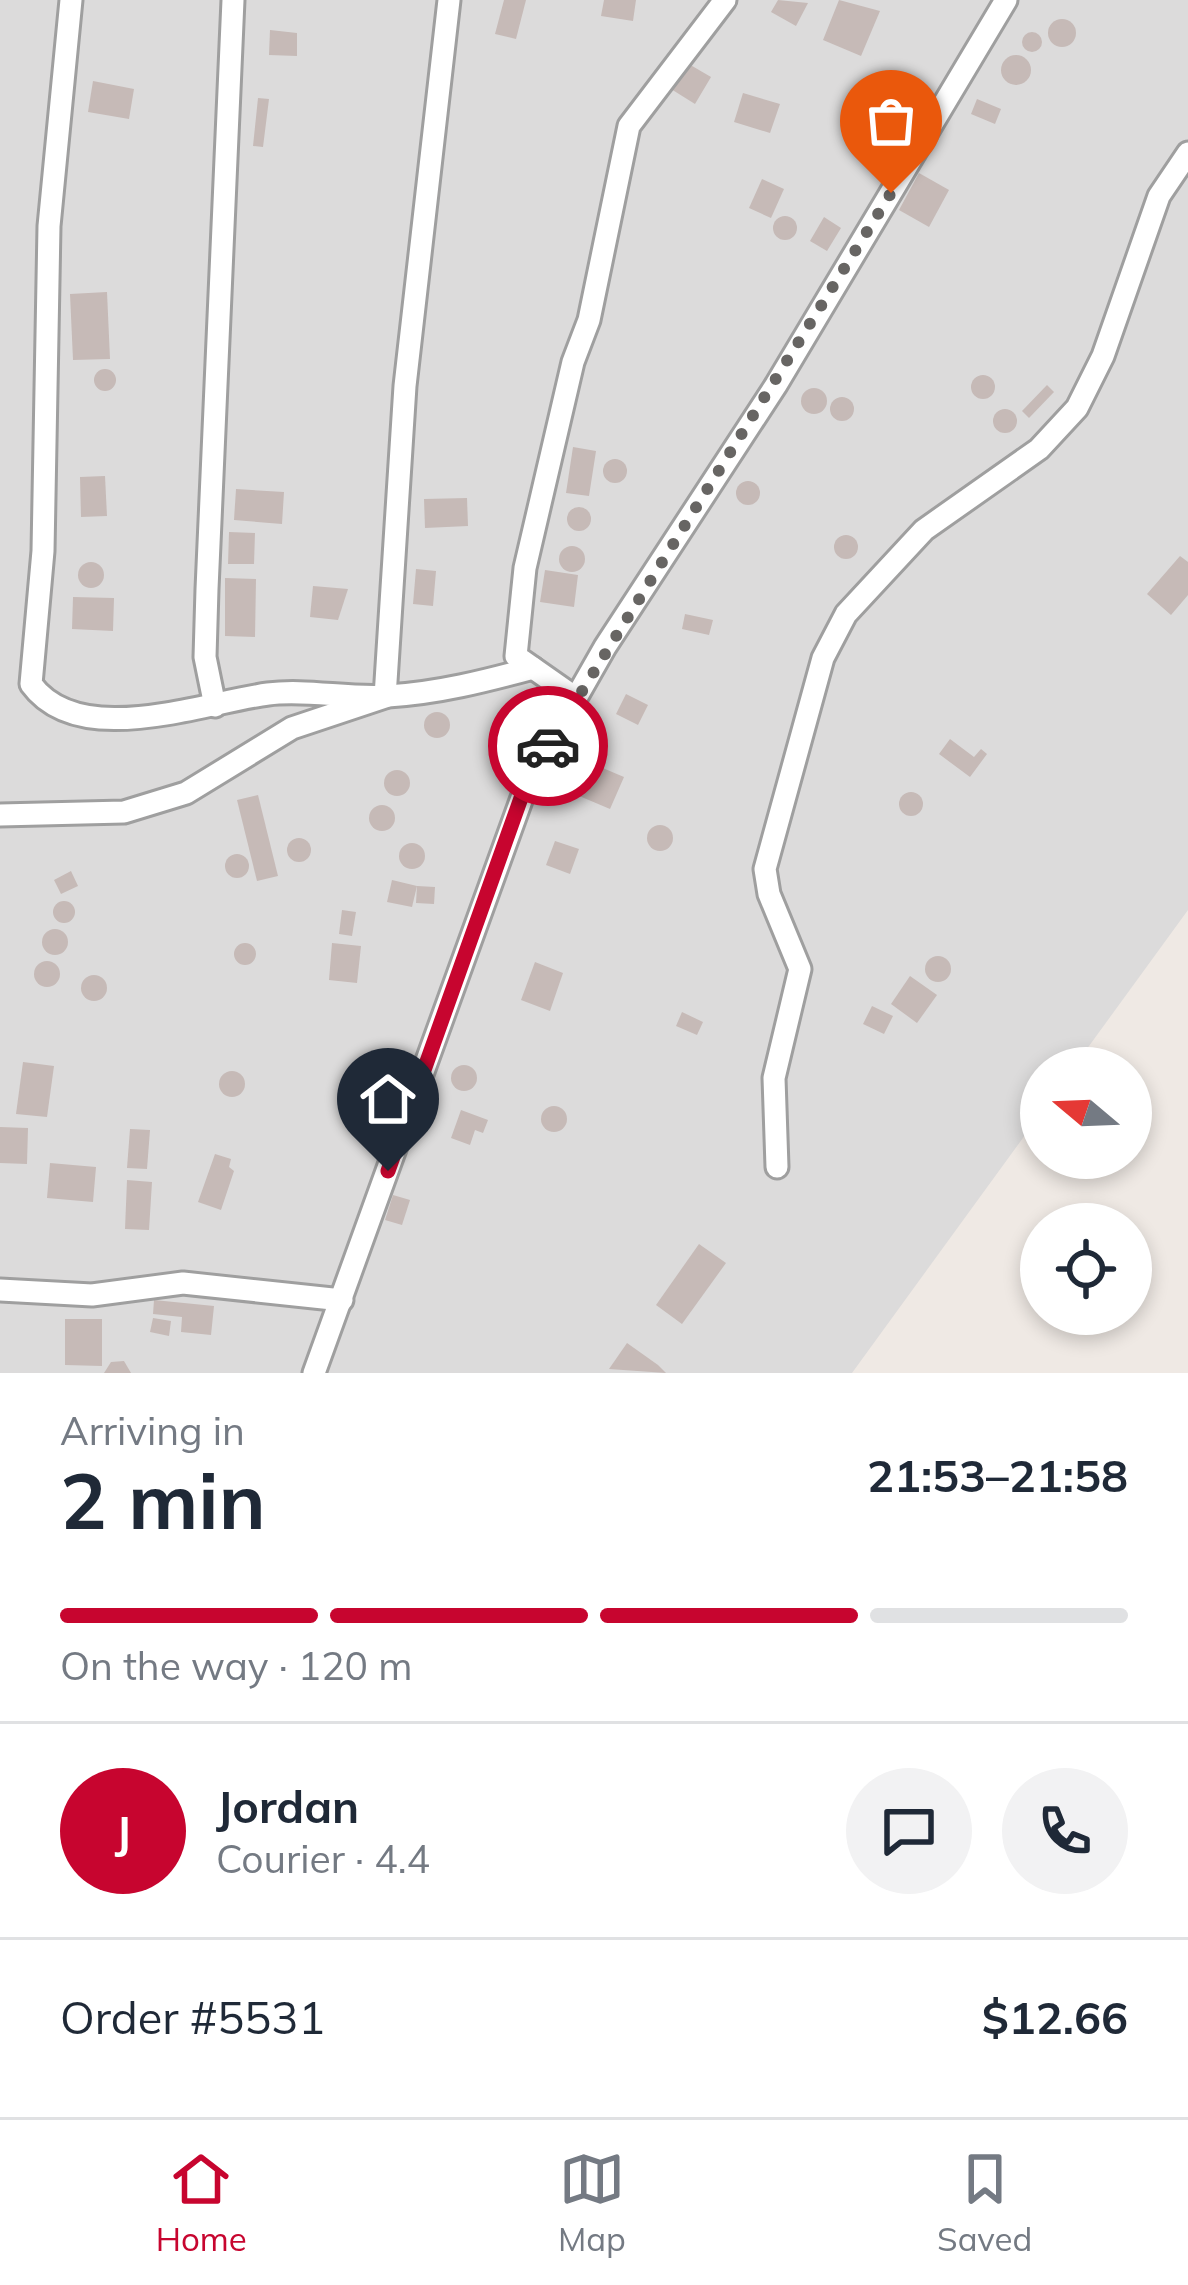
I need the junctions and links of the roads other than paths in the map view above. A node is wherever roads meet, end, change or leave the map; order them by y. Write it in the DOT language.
graph roads {
  1 [pos="71,0"];
  2 [pos="233,0"];
  3 [pos="448,0"];
  4 [pos="724,0"];
  5 [pos="1006,0"];
  6 [pos="1188,153"];
  7 [pos="533,668"];
  8 [pos="386,697"];
  9 [pos="576,698"];
  10 [pos="215,706"];
  11 [pos="0,815"];
  12 [pos="777,1167"];
  13 [pos="0,1290"];
  14 [pos="342,1300"];
  15 [pos="314,1373"];
  1 -- 10 [label="street"];
  2 -- 10 [label="street"];
  3 -- 8 [label="street"];
  4 -- 7 [label="street"];
  5 -- 9 [label="street"];
  6 -- 12 [label="street"];
  7 -- 8 [label="street"];
  7 -- 9 [label="street"];
  8 -- 10 [label="street"];
  8 -- 11 [label="street"];
  9 -- 14 [label="street"];
  13 -- 14 [label="street"];
  14 -- 15 [label="street"];
}
